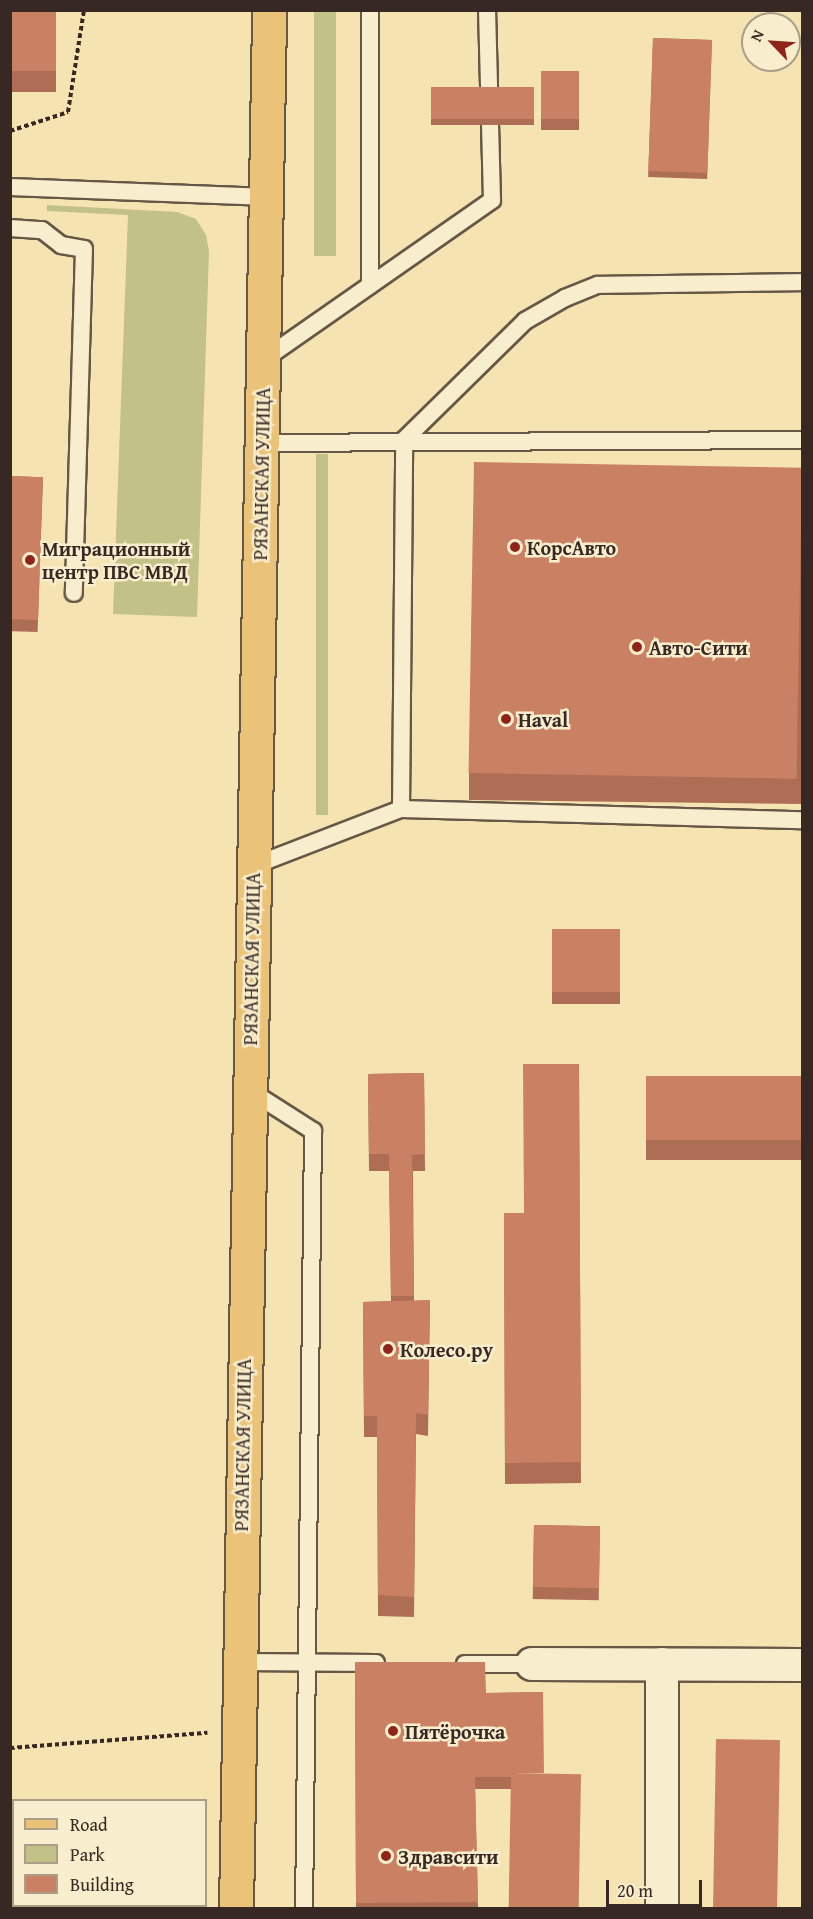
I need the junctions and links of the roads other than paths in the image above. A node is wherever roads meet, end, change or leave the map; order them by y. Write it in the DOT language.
graph roads {
  1 [pos="270,10"];
  2 [pos="370,10"];
  3 [pos="487,10"];
  4 [pos="10,187"];
  5 [pos="268,197"];
  6 [pos="10,228"];
  7 [pos="802,282"];
  8 [pos="370,285"];
  9 [pos="263,360"];
  10 [pos="404,440"];
  11 [pos="802,440"];
  12 [pos="263,443"];
  13 [pos="74,593"];
  14 [pos="401,809"];
  15 [pos="802,820"];
  16 [pos="253,866"];
  17 [pos="248,1090"];
  18 [pos="239,1662"];
  19 [pos="308,1663"];
  20 [pos="390,1663"];
  21 [pos="449,1664"];
  22 [pos="532,1664"];
  23 [pos="662,1664"];
  24 [pos="802,1665"];
  25 [pos="236,1908"];
  26 [pos="304,1908"];
  27 [pos="662,1908"];
  1 -- 5 [label="main road, РЯЗАНСКАЯ УЛИЦА"];
  2 -- 8 [label="lane"];
  3 -- 8 [label="lane"];
  4 -- 5 [label="lane"];
  5 -- 9 [label="main road, РЯЗАНСКАЯ УЛИЦА"];
  6 -- 13 [label="lane"];
  7 -- 10 [label="lane"];
  8 -- 9 [label="lane"];
  9 -- 12 [label="main road, РЯЗАНСКАЯ УЛИЦА"];
  10 -- 11 [label="lane"];
  10 -- 12 [label="lane"];
  10 -- 14 [label="lane"];
  12 -- 16 [label="main road, РЯЗАНСКАЯ УЛИЦА"];
  14 -- 15 [label="lane"];
  14 -- 16 [label="lane"];
  16 -- 17 [label="main road, РЯЗАНСКАЯ УЛИЦА"];
  17 -- 18 [label="main road, РЯЗАНСКАЯ УЛИЦА"];
  17 -- 19 [label="lane"];
  18 -- 19 [label="lane"];
  18 -- 25 [label="main road, РЯЗАНСКАЯ УЛИЦА"];
  19 -- 20 [label="lane"];
  19 -- 26 [label="lane"];
  21 -- 22 [label="lane"];
  22 -- 23 [label="street"];
  23 -- 24 [label="street"];
  23 -- 27 [label="street"];
}
